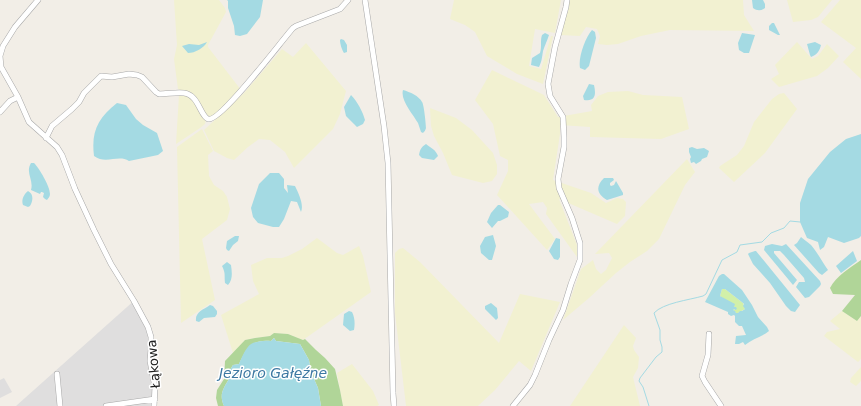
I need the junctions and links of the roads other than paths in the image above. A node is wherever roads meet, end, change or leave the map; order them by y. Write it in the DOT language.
graph roads {
  1 [pos="38,0"];
  2 [pos="348,0"];
  3 [pos="566,0"];
  4 [pos="364,1"];
  5 [pos="18,97"];
  6 [pos="0,112"];
  7 [pos="46,138"];
  8 [pos="709,334"];
  9 [pos="56,374"];
  10 [pos="155,399"];
  11 [pos="60,406"];
  12 [pos="106,406"];
  13 [pos="113,406"];
  14 [pos="154,406"];
  15 [pos="394,406"];
  16 [pos="513,406"];
  17 [pos="722,406"];
  1 -- 5 [label="street, Łąkowa"];
  2 -- 7 [label="street"];
  3 -- 16 [label="street"];
  4 -- 15 [label="street"];
  5 -- 6 [label="street"];
  5 -- 7 [label="street, Łąkowa"];
  7 -- 10 [label="street, Łąkowa"];
  8 -- 17 [label="street"];
  9 -- 11 [label="street"];
  10 -- 13 [label="street"];
  10 -- 14 [label="street, Łąkowa"];
  12 -- 13 [label="street"];
}
